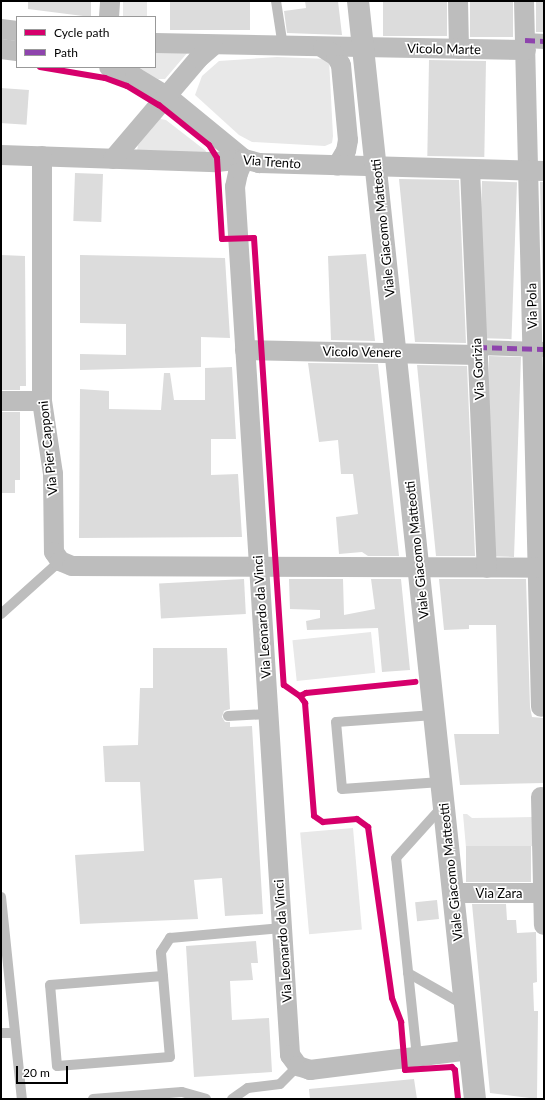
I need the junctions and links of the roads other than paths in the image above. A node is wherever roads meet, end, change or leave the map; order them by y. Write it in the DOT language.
graph roads {
  1 [pos="110,1"];
  2 [pos="276,1"];
  3 [pos="358,1"];
  4 [pos="458,1"];
  5 [pos="524,1"];
  6 [pos="109,16"];
  7 [pos="1,28"];
  8 [pos="16,31"];
  9 [pos="156,43"];
  10 [pos="532,44"];
  11 [pos="213,46"];
  12 [pos="283,47"];
  13 [pos="323,48"];
  14 [pos="363,48"];
  15 [pos="1,49"];
  16 [pos="459,49"];
  17 [pos="16,51"];
  18 [pos="112,68"];
  19 [pos="167,96"];
  20 [pos="1,155"];
  21 [pos="42,156"];
  22 [pos="113,158"];
  23 [pos="244,159"];
  24 [pos="337,166"];
  25 [pos="376,168"];
  26 [pos="470,169"];
  27 [pos="536,171"];
  28 [pos="538,349"];
  29 [pos="245,350"];
  30 [pos="478,351"];
  31 [pos="396,352"];
  32 [pos="1,400"];
  33 [pos="42,402"];
  34 [pos="60,561"];
  35 [pos="259,567"];
  36 [pos="418,568"];
  37 [pos="487,568"];
  38 [pos="541,568"];
  39 [pos="1,614"];
  40 [pos="541,707"];
  41 [pos="268,714"];
  42 [pos="434,715"];
  43 [pos="228,716"];
  44 [pos="441,782"];
  45 [pos="541,797"];
  46 [pos="444,805"];
  47 [pos="453,893"];
  48 [pos="544,893"];
  49 [pos="1,897"];
  50 [pos="544,925"];
  51 [pos="282,928"];
  52 [pos="408,974"];
  53 [pos="163,976"];
  54 [pos="465,1005"];
  55 [pos="1,1033"];
  56 [pos="15,1033"];
  57 [pos="470,1050"];
  58 [pos="417,1057"];
  59 [pos="298,1066"];
  60 [pos="22,1099"];
  61 [pos="93,1099"];
  62 [pos="206,1099"];
  63 [pos="232,1099"];
  64 [pos="476,1099"];
  1 -- 6 [label="street"];
  2 -- 12 [label="lane"];
  3 -- 14 [label="street, Viale Giacomo Matteotti"];
  4 -- 16 [label="street"];
  5 -- 10 [label="street, Via Pola"];
  7 -- 8 [label="street"];
  9 -- 11 [label="street, Vicolo Marte"];
  10 -- 16 [label="street, Vicolo Marte"];
  10 -- 27 [label="street, Via Pola"];
  11 -- 12 [label="street, Vicolo Marte"];
  11 -- 19 [label="street"];
  12 -- 13 [label="street, Vicolo Marte"];
  13 -- 14 [label="street, Vicolo Marte"];
  13 -- 24 [label="street"];
  14 -- 16 [label="street, Vicolo Marte"];
  14 -- 25 [label="street, Viale Giacomo Matteotti"];
  15 -- 17 [label="street"];
  18 -- 19 [label="street"];
  19 -- 22 [label="street"];
  19 -- 23 [label="street"];
  20 -- 21 [label="street, Via Trento"];
  21 -- 22 [label="street, Via Trento"];
  21 -- 33 [label="street, Via Pier Capponi"];
  22 -- 23 [label="street, Via Trento"];
  23 -- 24 [label="street, Via Trento"];
  23 -- 29 [label="street, Via Leonardo da Vinci"];
  24 -- 25 [label="street, Via Trento"];
  25 -- 26 [label="street, Via Trento"];
  25 -- 31 [label="street, Viale Giacomo Matteotti"];
  26 -- 27 [label="street, Via Trento"];
  26 -- 30 [label="street, Via Gorizia"];
  27 -- 28 [label="street, Via Pola"];
  28 -- 30 [label="street, Vicolo Venere"];
  28 -- 38 [label="street, Via Pola"];
  29 -- 31 [label="street, Vicolo Venere"];
  29 -- 35 [label="street, Via Leonardo da Vinci"];
  30 -- 31 [label="street, Vicolo Venere"];
  30 -- 37 [label="street, Via Gorizia"];
  31 -- 36 [label="street, Viale Giacomo Matteotti"];
  32 -- 33 [label="street"];
  33 -- 34 [label="street, Via Pier Capponi"];
  34 -- 35 [label="street"];
  34 -- 39 [label="lane"];
  35 -- 36 [label="street"];
  35 -- 41 [label="street, Via Leonardo da Vinci"];
  36 -- 37 [label="street"];
  36 -- 42 [label="street, Viale Giacomo Matteotti"];
  37 -- 38 [label="street"];
  38 -- 40 [label="street, Via Pola"];
  41 -- 43 [label="lane"];
  41 -- 51 [label="street, Via Leonardo da Vinci"];
  42 -- 44 [label="street, Viale Giacomo Matteotti"];
  42 -- 44 [label="lane"];
  44 -- 46 [label="street, Viale Giacomo Matteotti"];
  45 -- 48 [label="street"];
  46 -- 47 [label="street, Viale Giacomo Matteotti"];
  46 -- 52 [label="lane"];
  47 -- 48 [label="street, Via Zara"];
  47 -- 54 [label="street, Viale Giacomo Matteotti"];
  48 -- 50 [label="street"];
  49 -- 56 [label="lane"];
  51 -- 53 [label="lane"];
  51 -- 59 [label="street, Via Leonardo da Vinci"];
  52 -- 54 [label="lane"];
  52 -- 58 [label="lane"];
  53 -- 53 [label="lane"];
  54 -- 57 [label="street, Viale Giacomo Matteotti"];
  55 -- 56 [label="lane"];
  56 -- 60 [label="lane"];
  57 -- 58 [label="street"];
  57 -- 64 [label="street, Viale Giacomo Matteotti"];
  58 -- 59 [label="street"];
  59 -- 63 [label="lane"];
  61 -- 62 [label="lane"];
}
